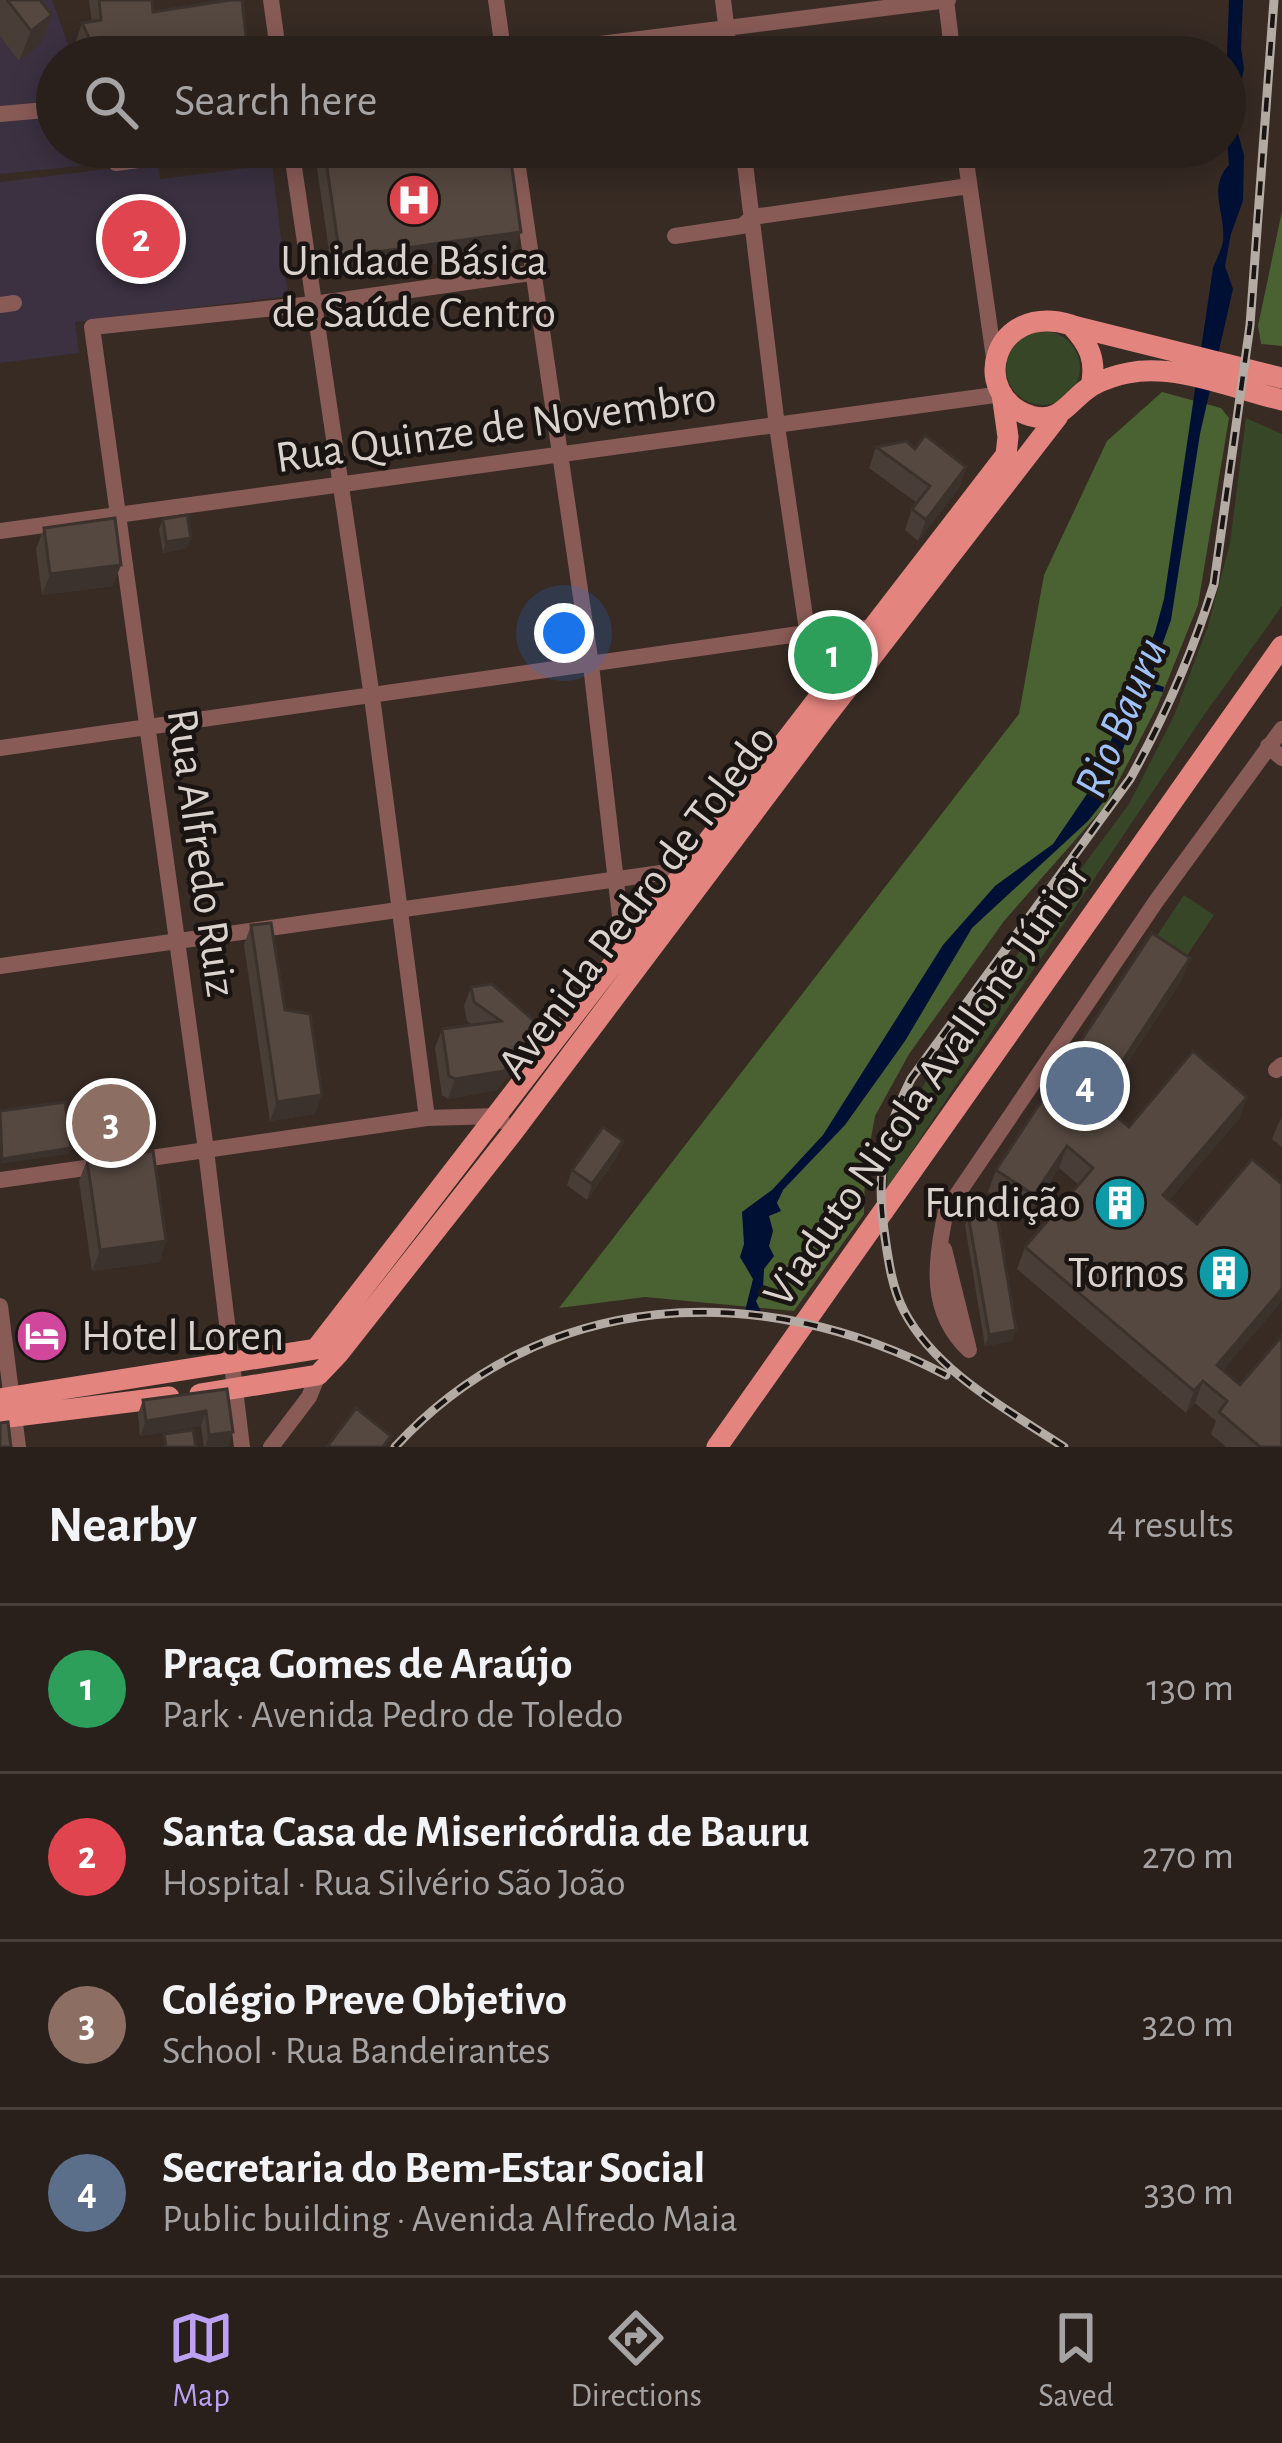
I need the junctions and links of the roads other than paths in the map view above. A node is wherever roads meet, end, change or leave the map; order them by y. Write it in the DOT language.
graph roads {
  1 [pos="271,0"];
  2 [pos="496,0"];
  3 [pos="723,0"];
  4 [pos="946,0"];
  5 [pos="726,28"];
  6 [pos="276,36"];
  7 [pos="499,36"];
  8 [pos="664,36"];
  9 [pos="727,36"];
  10 [pos="950,36"];
  11 [pos="36,111"];
  12 [pos="0,114"];
  13 [pos="294,168"];
  14 [pos="518,168"];
  15 [pos="746,168"];
  16 [pos="967,168"];
  17 [pos="969,186"];
  18 [pos="753,217"];
  19 [pos="676,236"];
  20 [pos="531,272"];
  21 [pos="313,304"];
  22 [pos="1071,325"];
  23 [pos="1158,358"];
  24 [pos="995,365"];
  25 [pos="1282,378"];
  26 [pos="1091,386"];
  27 [pos="1002,394"];
  28 [pos="1282,400"];
  29 [pos="1058,416"];
  30 [pos="777,426"];
  31 [pos="561,453"];
  32 [pos="340,485"];
  33 [pos="119,516"];
  34 [pos="0,531"];
  35 [pos="883,630"];
  36 [pos="806,634"];
  37 [pos="1282,646"];
  38 [pos="591,665"];
  39 [pos="372,697"];
  40 [pos="816,697"];
  41 [pos="823,720"];
  42 [pos="148,729"];
  43 [pos="1282,729"];
  44 [pos="0,748"];
  45 [pos="1275,752"];
  46 [pos="724,838"];
  47 [pos="689,869"];
  48 [pos="618,878"];
  49 [pos="400,909"];
  50 [pos="175,942"];
  51 [pos="624,951"];
  52 [pos="0,966"];
  53 [pos="427,1118"];
  54 [pos="505,1124"];
  55 [pos="206,1150"];
  56 [pos="0,1180"];
  57 [pos="940,1237"];
  58 [pos="0,1306"];
  59 [pos="232,1364"];
  60 [pos="318,1376"];
  61 [pos="236,1389"];
  62 [pos="6,1408"];
  63 [pos="18,1447"];
  64 [pos="242,1447"];
  65 [pos="271,1447"];
  66 [pos="717,1447"];
  1 -- 6 [label="street"];
  2 -- 7 [label="street"];
  3 -- 5 [label="street"];
  4 -- 5 [label="street"];
  4 -- 10 [label="street"];
  5 -- 8 [label="street"];
  5 -- 9 [label="street"];
  11 -- 12 [label="street"];
  13 -- 21 [label="street"];
  14 -- 20 [label="street"];
  15 -- 18 [label="street"];
  16 -- 17 [label="street"];
  17 -- 18 [label="street"];
  17 -- 24 [label="street"];
  18 -- 19 [label="street"];
  18 -- 30 [label="street"];
  20 -- 21 [label="street"];
  20 -- 31 [label="street"];
  21 -- 32 [label="street"];
  21 -- 33 [label="street, Rua Alfredo Ruiz"];
  22 -- 23 [label="main road"];
  22 -- 24 [label="main road"];
  22 -- 26 [label="main road"];
  23 -- 25 [label="main road"];
  23 -- 26 [label="main road"];
  23 -- 28 [label="main road"];
  24 -- 27 [label="main road"];
  26 -- 29 [label="main road"];
  27 -- 29 [label="main road"];
  27 -- 30 [label="street, Rua Quinze de Novembro"];
  27 -- 35 [label="main road, Avenida Pedro de Toledo"];
  29 -- 35 [label="main road, Avenida Pedro de Toledo"];
  30 -- 31 [label="street, Rua Quinze de Novembro"];
  30 -- 36 [label="street"];
  31 -- 32 [label="street, Rua Quinze de Novembro"];
  31 -- 38 [label="street"];
  32 -- 33 [label="street, Rua Quinze de Novembro"];
  32 -- 39 [label="street"];
  33 -- 34 [label="street, Rua Quinze de Novembro"];
  33 -- 42 [label="street, Rua Alfredo Ruiz"];
  35 -- 36 [label="street"];
  35 -- 40 [label="main road, Avenida Pedro de Toledo"];
  35 -- 41 [label="main road, Avenida Pedro de Toledo"];
  36 -- 38 [label="street"];
  36 -- 40 [label="street"];
  37 -- 66 [label="main road, Viaduto Nicola Avallone Júnior"];
  38 -- 39 [label="street"];
  38 -- 48 [label="street"];
  39 -- 42 [label="street"];
  39 -- 49 [label="street"];
  40 -- 41 [label="street"];
  40 -- 46 [label="main road, Avenida Pedro de Toledo"];
  41 -- 46 [label="main road, Avenida Pedro de Toledo"];
  42 -- 44 [label="street"];
  42 -- 50 [label="street, Rua Alfredo Ruiz"];
  43 -- 45 [label="street"];
  45 -- 57 [label="street"];
  46 -- 47 [label="main road, Avenida Pedro de Toledo"];
  46 -- 54 [label="main road, Avenida Pedro de Toledo"];
  47 -- 48 [label="street"];
  47 -- 51 [label="main road, Avenida Pedro de Toledo"];
  48 -- 49 [label="street"];
  48 -- 51 [label="street"];
  49 -- 50 [label="street"];
  49 -- 53 [label="street"];
  50 -- 52 [label="street"];
  50 -- 55 [label="street, Rua Alfredo Ruiz"];
  51 -- 54 [label="main road, Avenida Pedro de Toledo"];
  53 -- 54 [label="street"];
  53 -- 55 [label="street"];
  54 -- 59 [label="main road, Avenida Pedro de Toledo"];
  54 -- 60 [label="main road, Avenida Pedro de Toledo"];
  55 -- 56 [label="street"];
  55 -- 59 [label="street, Rua Alfredo Ruiz"];
  57 -- 57 [label="street"];
  58 -- 62 [label="street"];
  59 -- 61 [label="street, Rua Alfredo Ruiz"];
  59 -- 62 [label="main road"];
  60 -- 61 [label="main road"];
  60 -- 65 [label="street"];
  61 -- 62 [label="main road"];
  61 -- 64 [label="street, Rua Alfredo Ruiz"];
  62 -- 63 [label="street"];
}
